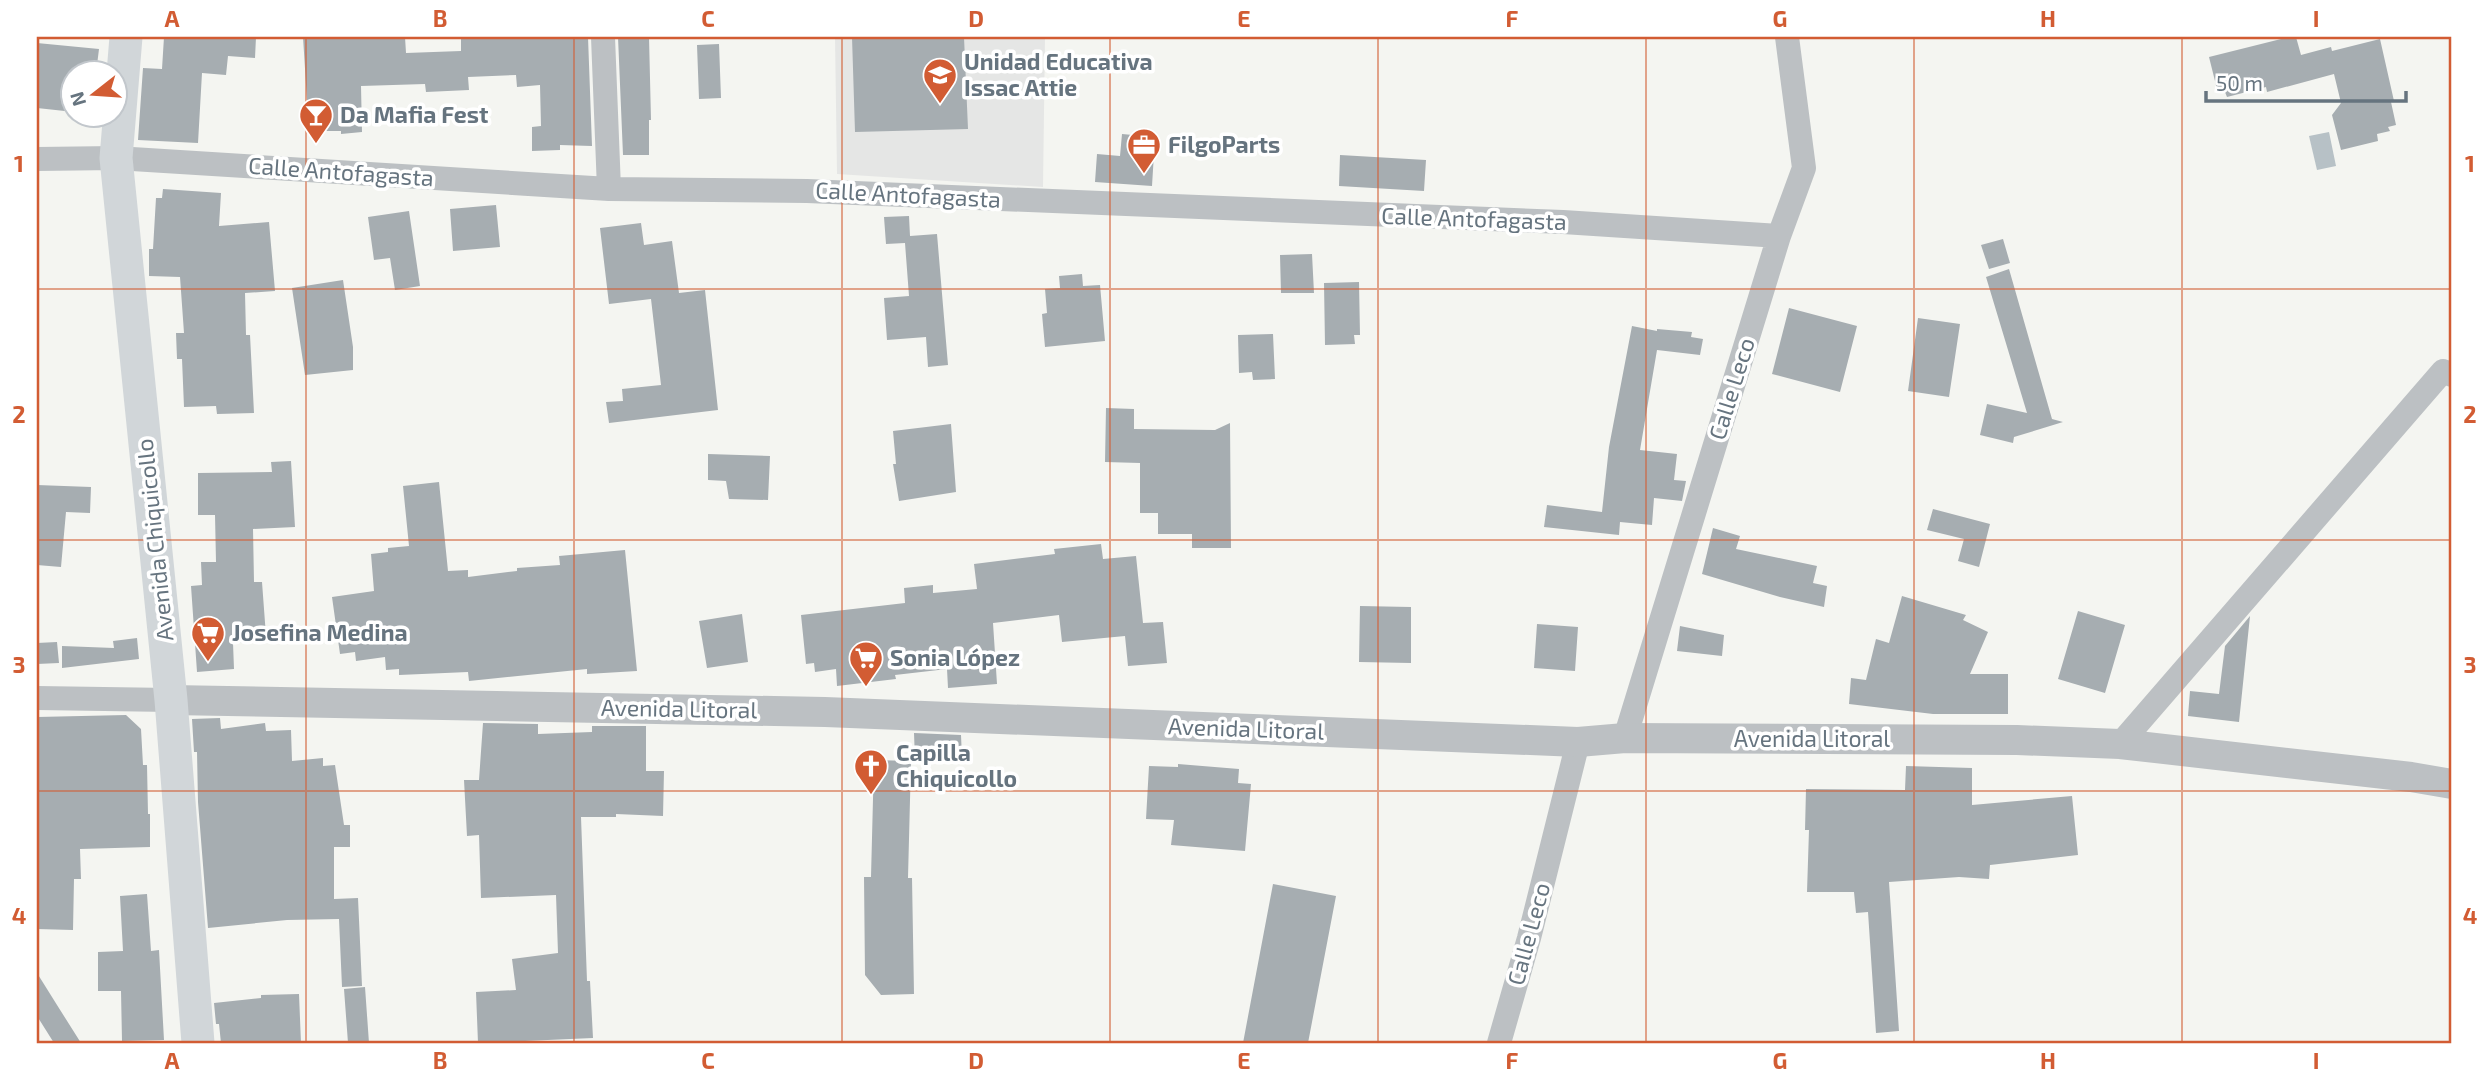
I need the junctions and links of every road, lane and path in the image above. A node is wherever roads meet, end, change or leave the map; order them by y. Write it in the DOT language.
graph roads {
  1 [pos="126,37"];
  2 [pos="603,37"];
  3 [pos="1787,37"];
  4 [pos="116,158"];
  5 [pos="37,159"];
  6 [pos="609,189"];
  7 [pos="1779,236"];
  8 [pos="2452,375"];
  9 [pos="37,698"];
  10 [pos="171,700"];
  11 [pos="1625,738"];
  12 [pos="1578,742"];
  13 [pos="2120,744"];
  14 [pos="2452,784"];
  15 [pos="198,1043"];
  16 [pos="1499,1043"];
  1 -- 4 [label="main road, Avenida Chiquicollo"];
  2 -- 6 [label="street"];
  3 -- 7 [label="street, Calle Leco"];
  4 -- 5 [label="street, Calle Antofagasta"];
  4 -- 6 [label="street, Calle Antofagasta"];
  4 -- 10 [label="main road, Avenida Chiquicollo"];
  6 -- 7 [label="street, Calle Antofagasta"];
  7 -- 11 [label="street, Calle Leco"];
  8 -- 13 [label="street"];
  9 -- 10 [label="street, Avenida Litoral"];
  10 -- 12 [label="street, Avenida Litoral"];
  10 -- 15 [label="main road, Avenida Chiquicollo"];
  11 -- 12 [label="street, Avenida Litoral"];
  11 -- 13 [label="street, Avenida Litoral"];
  12 -- 16 [label="street, Calle Leco"];
  13 -- 14 [label="street, Avenida Litoral"];
}
